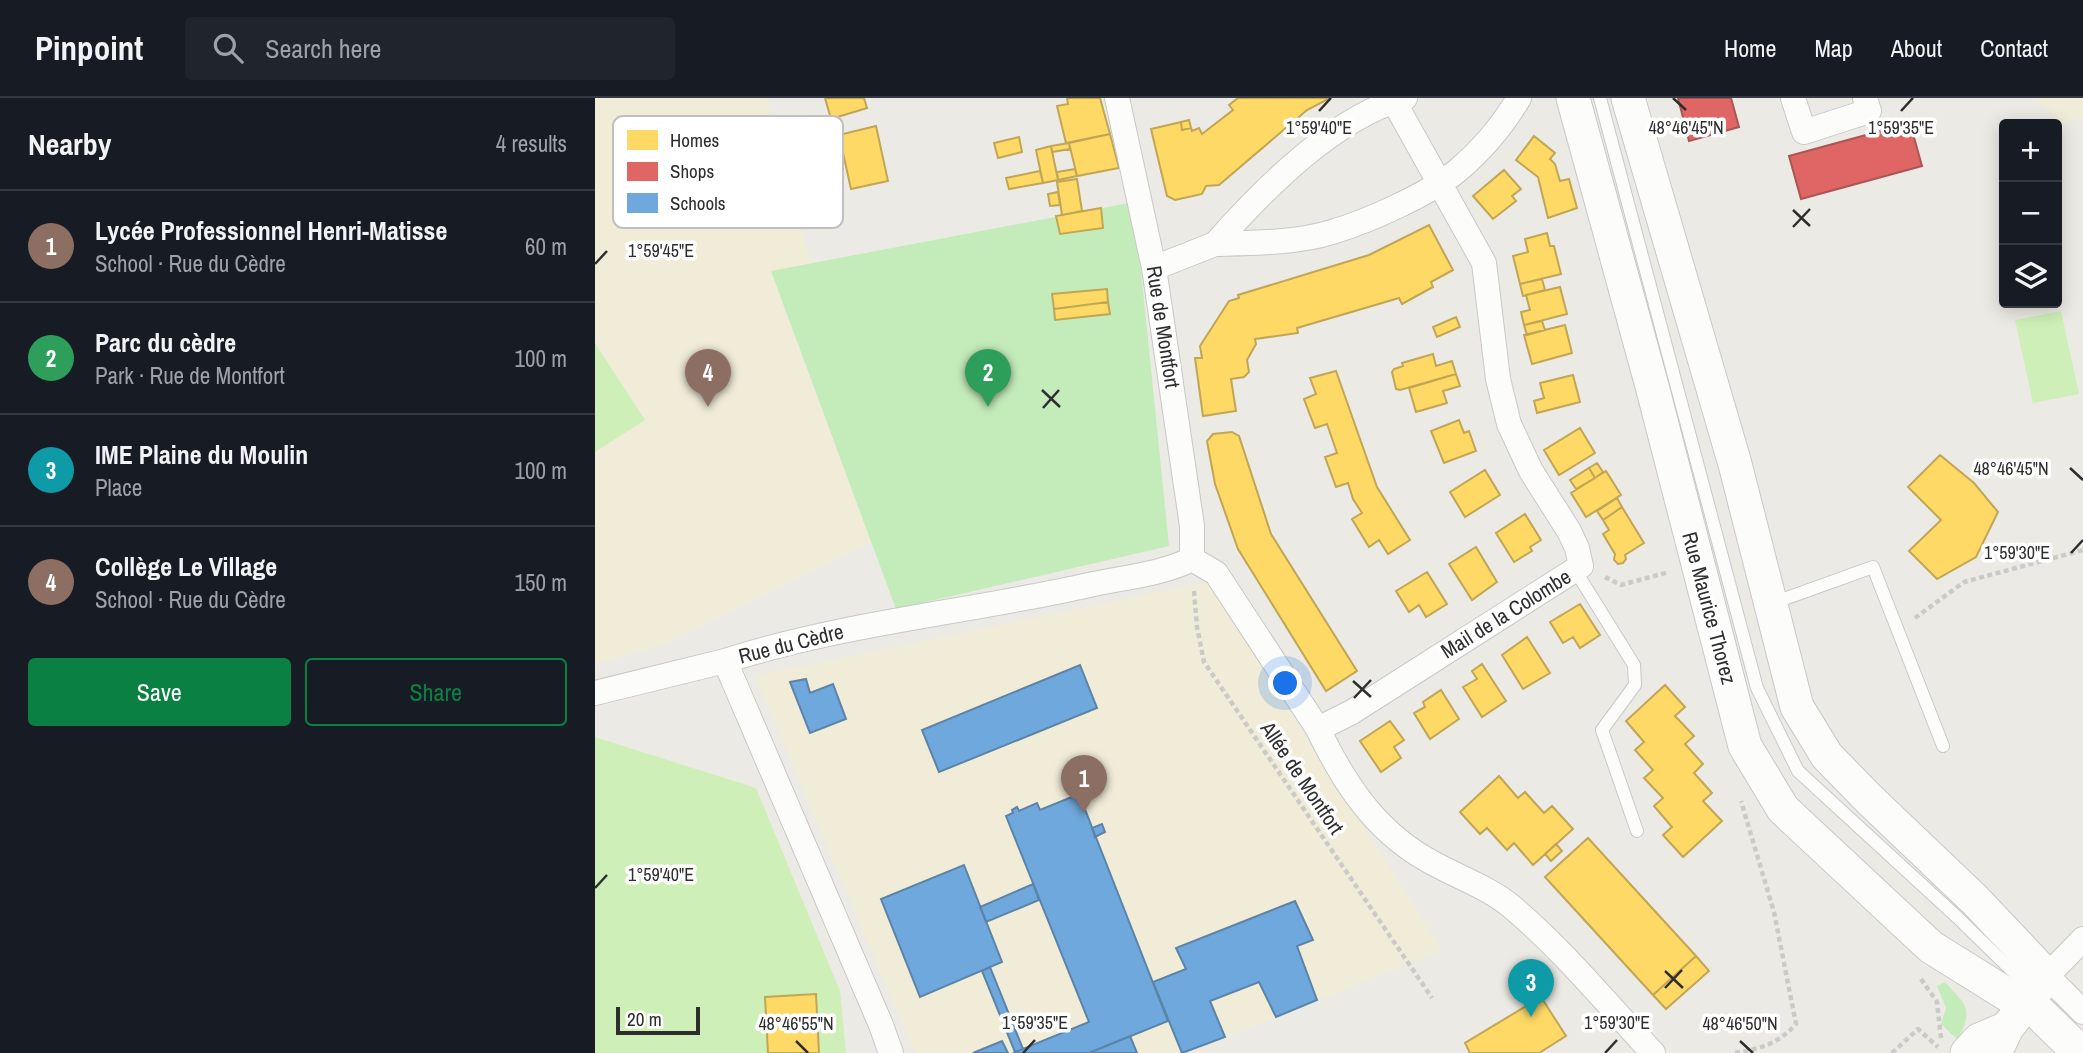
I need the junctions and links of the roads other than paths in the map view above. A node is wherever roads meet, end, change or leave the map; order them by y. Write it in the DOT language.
graph roads {
  1 [pos="1117,98"];
  2 [pos="1519,98"];
  3 [pos="1573,98"];
  4 [pos="1600,98"];
  5 [pos="1628,98"];
  6 [pos="1793,98"];
  7 [pos="1865,98"];
  8 [pos="1397,99"];
  9 [pos="1440,181"];
  10 [pos="1216,244"];
  11 [pos="1154,268"];
  12 [pos="1192,559"];
  13 [pos="1578,568"];
  14 [pos="1772,603"];
  15 [pos="725,661"];
  16 [pos="595,693"];
  17 [pos="1318,729"];
  18 [pos="1943,746"];
  19 [pos="1637,831"];
  20 [pos="2083,939"];
  21 [pos="2021,1011"];
  22 [pos="2083,1012"];
  23 [pos="2083,1040"];
  24 [pos="891,1053"];
  25 [pos="1653,1053"];
  26 [pos="1967,1053"];
  27 [pos="2073,1053"];
  1 -- 11 [label="street, Rue de Montfort"];
  2 -- 9 [label="street"];
  3 -- 21 [label="main road, Rue Maurice Thorez"];
  4 -- 21 [label="lane"];
  5 -- 14 [label="main road"];
  6 -- 7 [label="street"];
  8 -- 9 [label="street, Mail de la Colombe"];
  8 -- 10 [label="street"];
  9 -- 10 [label="street"];
  9 -- 13 [label="street, Mail de la Colombe"];
  10 -- 11 [label="street"];
  11 -- 12 [label="street, Rue de Montfort"];
  12 -- 15 [label="street, Rue du Cèdre"];
  12 -- 17 [label="street"];
  13 -- 17 [label="street, Mail de la Colombe"];
  13 -- 19 [label="lane"];
  14 -- 18 [label="lane"];
  14 -- 21 [label="main road"];
  15 -- 16 [label="street"];
  15 -- 24 [label="street, Rue du Cèdre"];
  17 -- 25 [label="street"];
  20 -- 21 [label="street"];
  21 -- 22 [label="street"];
  21 -- 23 [label="lane"];
  21 -- 26 [label="main road"];
  21 -- 27 [label="street"];
}
